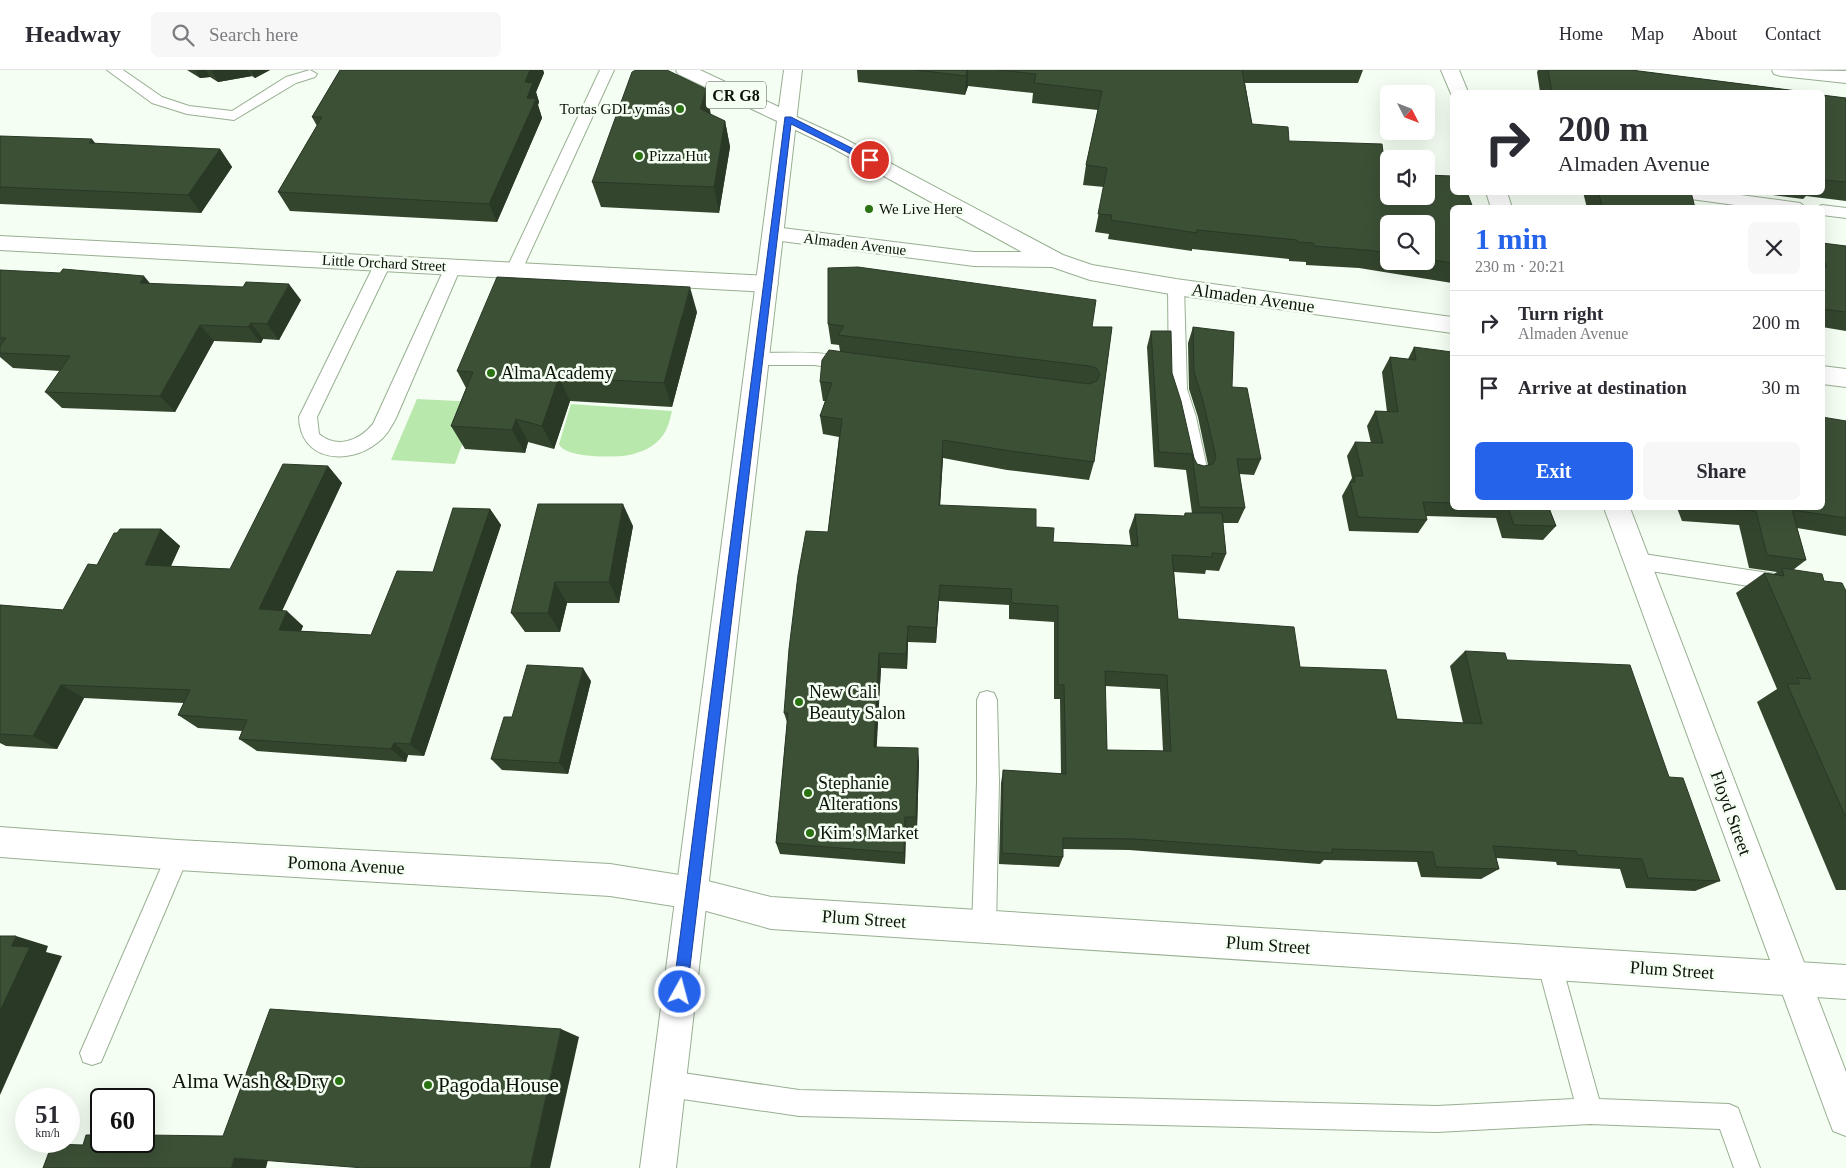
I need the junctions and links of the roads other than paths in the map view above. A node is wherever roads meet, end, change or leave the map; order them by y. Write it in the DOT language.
graph roads {
  1 [pos="114,70"];
  2 [pos="607,70"];
  3 [pos="685,70"];
  4 [pos="1450,70"];
  5 [pos="1781,70"];
  6 [pos="790,71"];
  7 [pos="310,74"];
  8 [pos="1846,77"];
  9 [pos="1458,90"];
  10 [pos="788,119"];
  11 [pos="1699,195"];
  12 [pos="1777,205"];
  13 [pos="1825,210"];
  14 [pos="1846,213"];
  15 [pos="774,234"];
  16 [pos="0,244"];
  17 [pos="1055,260"];
  18 [pos="383,263"];
  19 [pos="453,267"];
  20 [pos="514,270"];
  21 [pos="767,284"];
  22 [pos="1176,287"];
  23 [pos="1450,325"];
  24 [pos="757,359"];
  25 [pos="862,365"];
  26 [pos="1825,375"];
  27 [pos="1846,378"];
  28 [pos="1199,473"];
  29 [pos="1618,510"];
  30 [pos="1637,561"];
  31 [pos="1798,586"];
  32 [pos="987,700"];
  33 [pos="0,842"];
  34 [pos="178,855"];
  35 [pos="692,893"];
  36 [pos="984,927"];
  37 [pos="1549,962"];
  38 [pos="1793,978"];
  39 [pos="1846,982"];
  40 [pos="92,1053"];
  41 [pos="669,1084"];
  42 [pos="1590,1111"];
  43 [pos="1846,1118"];
  44 [pos="658,1168"];
  45 [pos="1747,1168"];
  1 -- 7 [label="lane"];
  2 -- 20 [label="lane"];
  3 -- 10 [label="street, CR G8"];
  4 -- 9 [label="street"];
  5 -- 8 [label="street"];
  6 -- 10 [label="street, CR G8"];
  10 -- 15 [label="street, CR G8"];
  10 -- 17 [label="street, Almaden Avenue"];
  11 -- 12 [label="lane"];
  13 -- 14 [label="lane"];
  15 -- 17 [label="street, Almaden Avenue"];
  15 -- 21 [label="street, CR G8"];
  16 -- 18 [label="street, Little Orchard Street"];
  17 -- 22 [label="street, Almaden Avenue"];
  18 -- 19 [label="street, Little Orchard Street"];
  18 -- 19 [label="lane"];
  19 -- 20 [label="street, Little Orchard Street"];
  20 -- 21 [label="street, Little Orchard Street"];
  21 -- 24 [label="street, CR G8"];
  22 -- 23 [label="street, Almaden Avenue"];
  22 -- 28 [label="lane"];
  24 -- 25 [label="lane"];
  24 -- 35 [label="street, CR G8"];
  26 -- 27 [label="street"];
  29 -- 30 [label="street, Floyd Street"];
  30 -- 31 [label="lane"];
  30 -- 38 [label="street, Floyd Street"];
  32 -- 36 [label="lane"];
  33 -- 34 [label="street, Pomona Avenue"];
  34 -- 35 [label="street, Pomona Avenue"];
  34 -- 40 [label="lane"];
  35 -- 36 [label="street, Plum Street"];
  35 -- 41 [label="street, CR G8"];
  36 -- 37 [label="street, Plum Street"];
  37 -- 38 [label="street, Plum Street"];
  37 -- 42 [label="lane"];
  38 -- 39 [label="street, Plum Street"];
  38 -- 43 [label="street, Floyd Street"];
  41 -- 42 [label="lane"];
  41 -- 44 [label="street, CR G8"];
  42 -- 45 [label="lane"];
}
